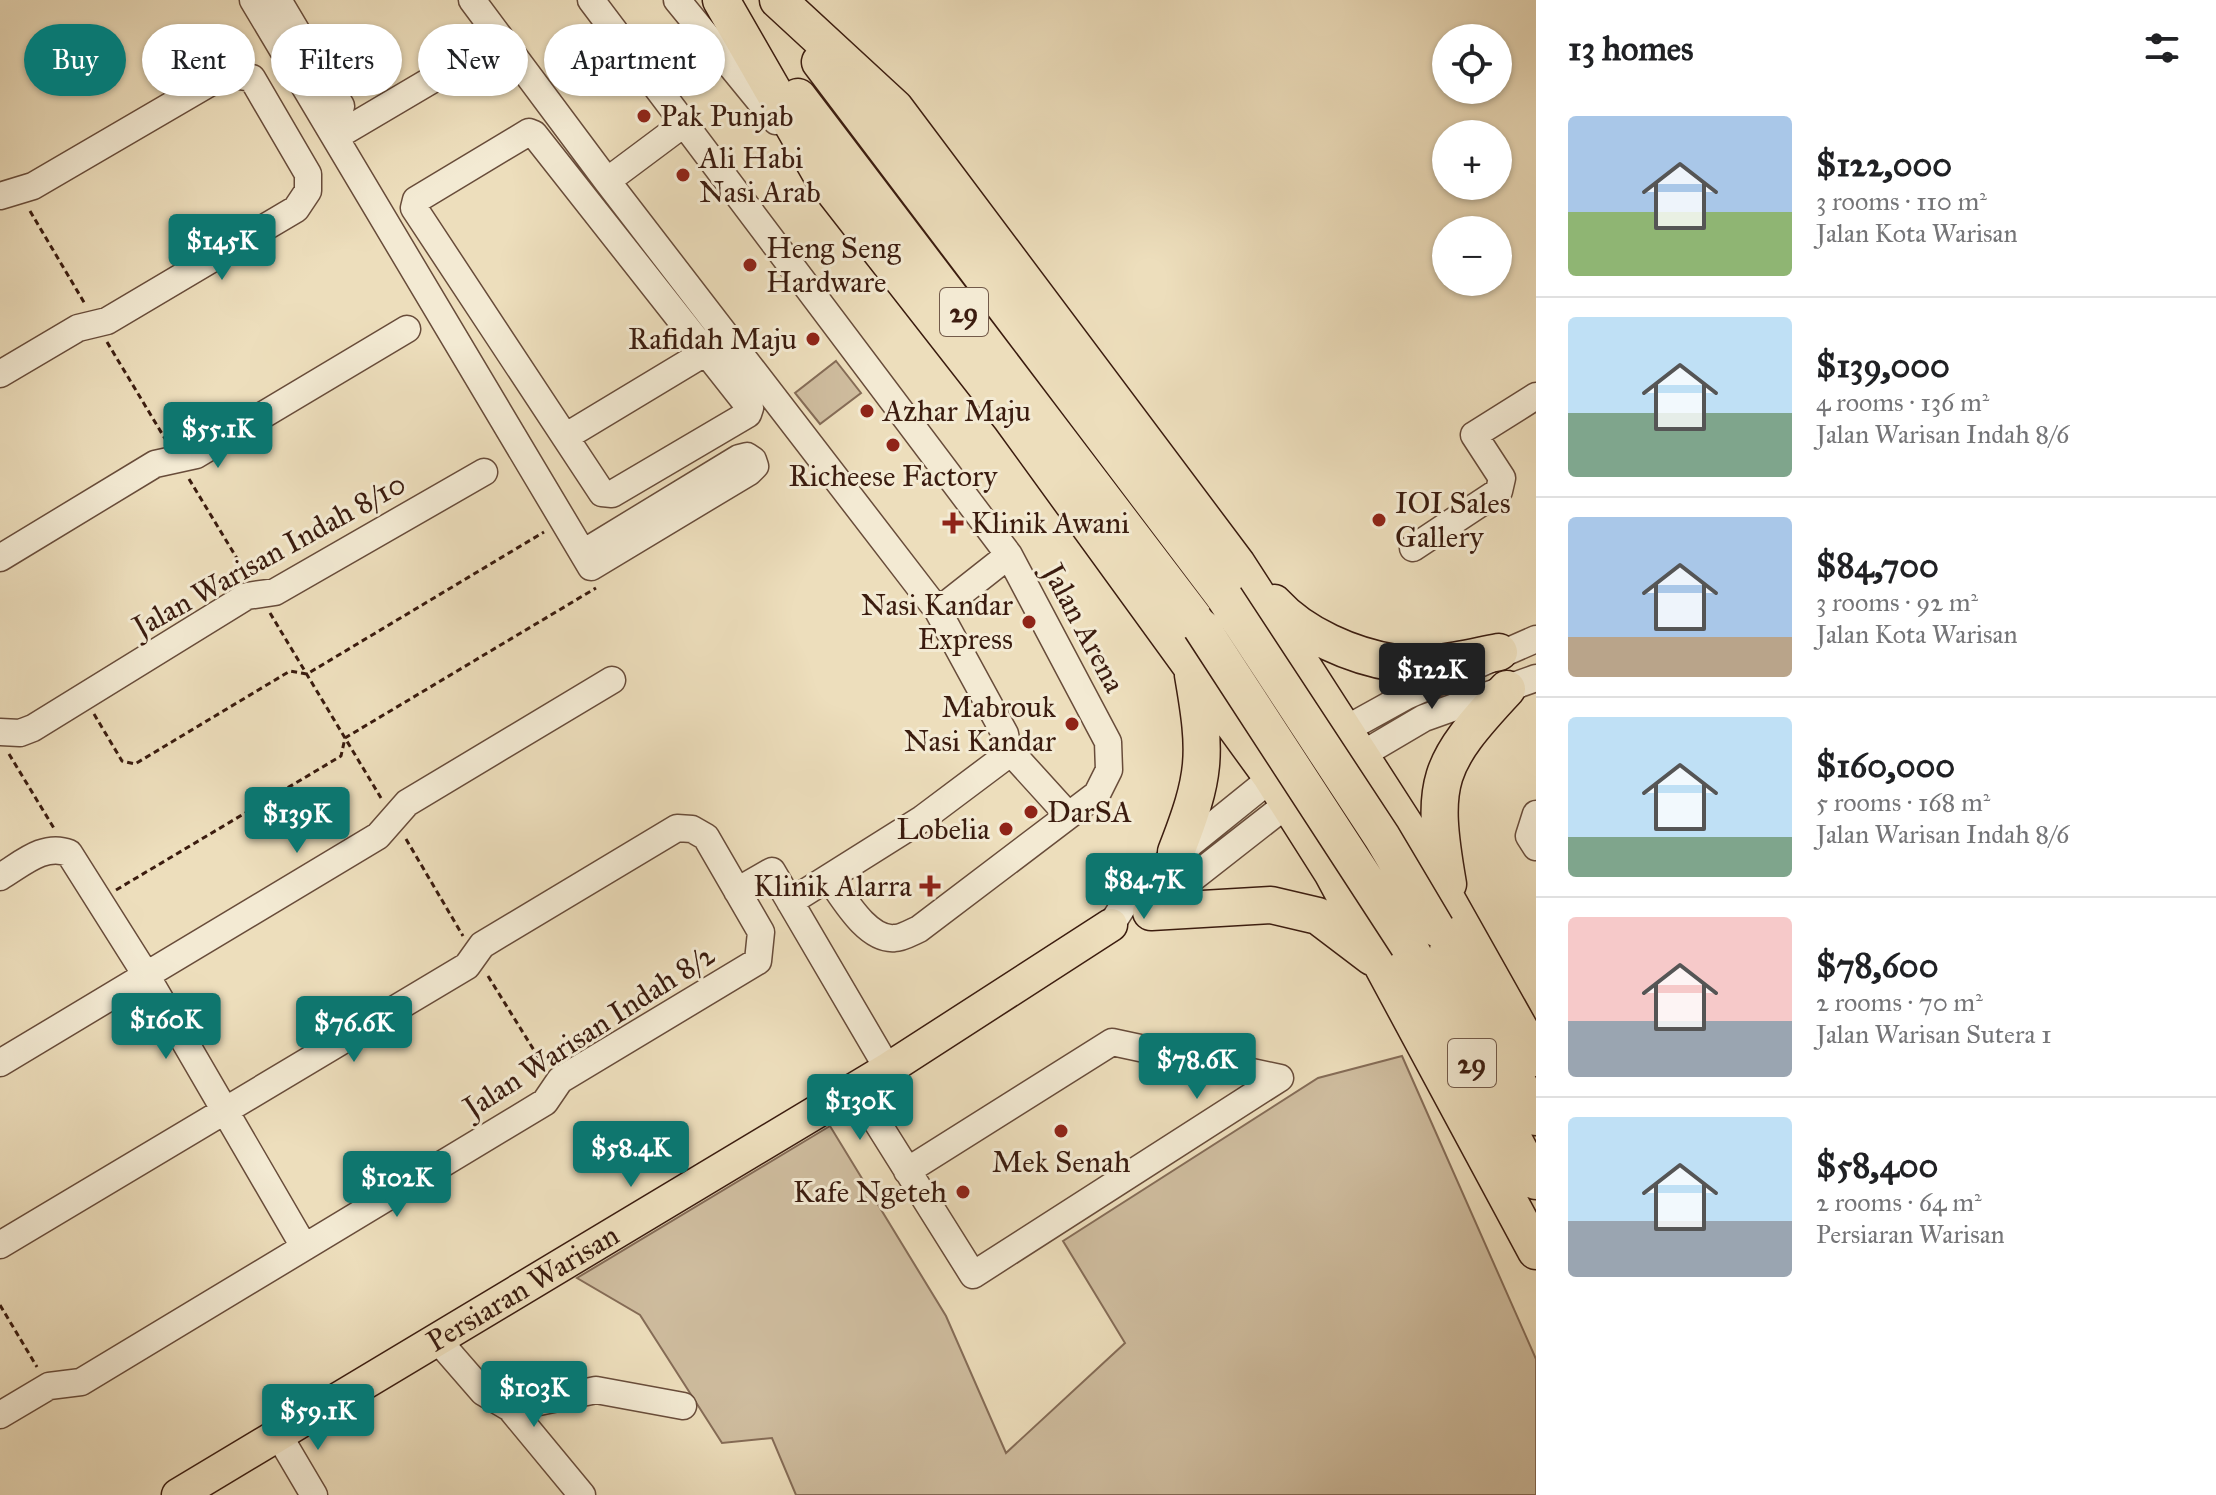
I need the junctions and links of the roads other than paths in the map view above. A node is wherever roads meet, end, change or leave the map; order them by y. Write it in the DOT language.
graph roads {
  1 [pos="472,0"];
  2 [pos="591,0"];
  3 [pos="677,0"];
  4 [pos="722,0"];
  5 [pos="776,0"];
  6 [pos="262,1"];
  7 [pos="490,24"];
  8 [pos="528,75"];
  9 [pos="418,82"];
  10 [pos="682,125"];
  11 [pos="330,128"];
  12 [pos="822,176"];
  13 [pos="607,181"];
  14 [pos="9,193"];
  15 [pos="407,329"];
  16 [pos="706,352"];
  17 [pos="0,374"];
  18 [pos="1536,396"];
  19 [pos="565,437"];
  20 [pos="679,454"];
  21 [pos="484,472"];
  22 [pos="696,484"];
  23 [pos="1413,548"];
  24 [pos="1009,555"];
  25 [pos="0,558"];
  26 [pos="1237,564"];
  27 [pos="592,568"];
  28 [pos="938,611"];
  29 [pos="1536,639"];
  30 [pos="1292,649"];
  31 [pos="1499,652"];
  32 [pos="1192,668"];
  33 [pos="612,680"];
  34 [pos="1522,684"];
  35 [pos="1218,702"];
  36 [pos="0,732"];
  37 [pos="1352,742"];
  38 [pos="1008,749"];
  39 [pos="1280,789"];
  40 [pos="1536,814"];
  41 [pos="1068,815"];
  42 [pos="1405,825"];
  43 [pos="1536,847"];
  44 [pos="1176,852"];
  45 [pos="1332,872"];
  46 [pos="0,877"];
  47 [pos="829,878"];
  48 [pos="737,891"];
  49 [pos="790,902"];
  50 [pos="1151,912"];
  51 [pos="1111,925"];
  52 [pos="1432,927"];
  53 [pos="146,975"];
  54 [pos="1396,987"];
  55 [pos="1536,1058"];
  56 [pos="0,1063"];
  57 [pos="888,1069"];
  58 [pos="855,1087"];
  59 [pos="225,1113"];
  60 [pos="1536,1117"];
  61 [pos="907,1171"];
  62 [pos="1536,1181"];
  63 [pos="0,1245"];
  64 [pos="303,1245"];
  65 [pos="1536,1251"];
  66 [pos="436,1338"];
  67 [pos="683,1406"];
  68 [pos="510,1408"];
  69 [pos="0,1415"];
  70 [pos="278,1434"];
  71 [pos="178,1495"];
  72 [pos="314,1495"];
  73 [pos="582,1495"];
  1 -- 7 [label="street"];
  2 -- 10 [label="street, Jalan Arena"];
  3 -- 12 [label="street"];
  4 -- 12 [label="highway"];
  4 -- 52 [label="highway, 29, bridge"];
  5 -- 26 [label="highway"];
  5 -- 52 [label="highway, 29, bridge"];
  6 -- 11 [label="street"];
  8 -- 13 [label="street"];
  9 -- 11 [label="street"];
  10 -- 13 [label="street"];
  10 -- 24 [label="street, Jalan Arena"];
  11 -- 27 [label="street"];
  12 -- 32 [label="highway"];
  13 -- 28 [label="street"];
  14 -- 17 [label="street"];
  15 -- 25 [label="street"];
  16 -- 19 [label="street"];
  16 -- 19 [label="street"];
  16 -- 20 [label="street"];
  18 -- 23 [label="street"];
  19 -- 20 [label="street"];
  20 -- 22 [label="street"];
  21 -- 36 [label="street, Jalan Warisan Indah 8/10"];
  22 -- 27 [label="street"];
  22 -- 27 [label="street"];
  24 -- 28 [label="street"];
  24 -- 41 [label="street, Jalan Arena"];
  26 -- 30 [label="highway"];
  26 -- 31 [label="highway"];
  28 -- 38 [label="street"];
  29 -- 31 [label="street"];
  30 -- 35 [label="highway"];
  30 -- 37 [label="highway"];
  31 -- 37 [label="street"];
  32 -- 35 [label="highway"];
  32 -- 44 [label="highway"];
  33 -- 53 [label="street"];
  34 -- 37 [label="street"];
  34 -- 52 [label="highway"];
  35 -- 39 [label="highway"];
  37 -- 39 [label="street"];
  37 -- 42 [label="highway"];
  38 -- 41 [label="street"];
  38 -- 47 [label="street"];
  39 -- 44 [label="street"];
  39 -- 45 [label="highway"];
  39 -- 50 [label="street"];
  40 -- 43 [label="street"];
  41 -- 47 [label="street, Jalan Arena"];
  42 -- 45 [label="highway"];
  42 -- 52 [label="highway"];
  44 -- 51 [label="street"];
  45 -- 54 [label="highway"];
  46 -- 53 [label="street"];
  47 -- 49 [label="street"];
  48 -- 49 [label="street"];
  48 -- 59 [label="street"];
  48 -- 64 [label="street, Jalan Warisan Indah 8/2"];
  49 -- 57 [label="street"];
  50 -- 51 [label="street"];
  50 -- 54 [label="highway"];
  51 -- 57 [label="main road, Persiaran Warisan"];
  52 -- 55 [label="highway"];
  52 -- 60 [label="highway, 29"];
  52 -- 62 [label="highway, 29"];
  53 -- 56 [label="street"];
  53 -- 59 [label="street"];
  54 -- 65 [label="highway"];
  57 -- 58 [label="main road, Persiaran Warisan"];
  58 -- 61 [label="street"];
  58 -- 66 [label="main road, Persiaran Warisan"];
  59 -- 63 [label="street"];
  59 -- 64 [label="street"];
  61 -- 61 [label="street"];
  64 -- 69 [label="street, Jalan Warisan Indah 8/2"];
  66 -- 68 [label="street"];
  66 -- 70 [label="main road, Persiaran Warisan"];
  67 -- 68 [label="street"];
  68 -- 73 [label="street"];
  70 -- 71 [label="main road, Persiaran Warisan"];
  70 -- 72 [label="street"];
}
